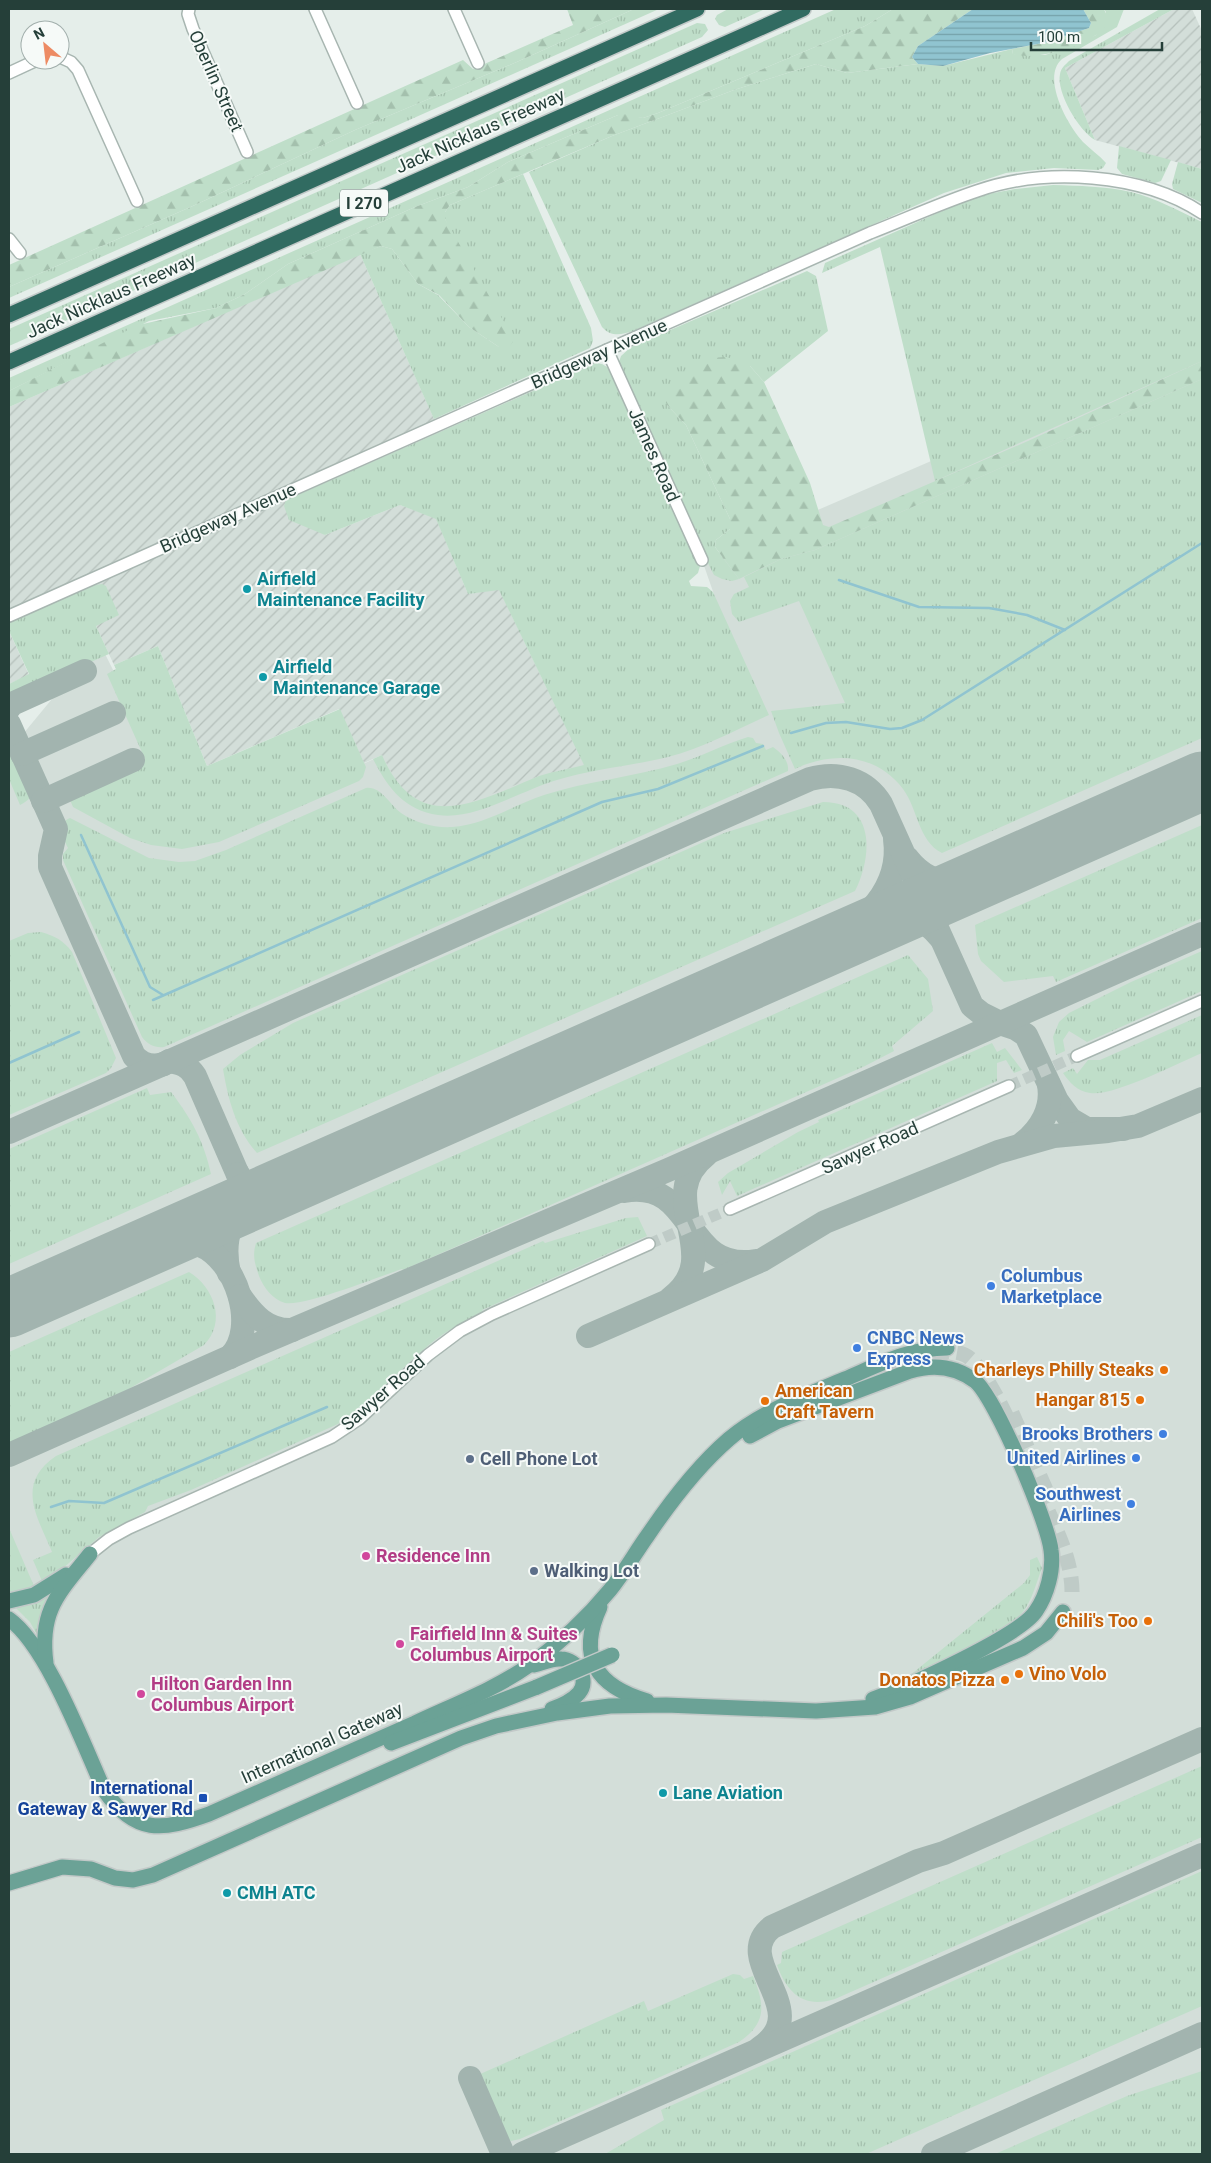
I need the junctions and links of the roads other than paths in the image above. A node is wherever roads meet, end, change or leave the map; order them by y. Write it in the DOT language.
graph roads {
  1 [pos="189,9"];
  2 [pos="315,9"];
  3 [pos="454,9"];
  4 [pos="698,9"];
  5 [pos="803,9"];
  6 [pos="70,62"];
  7 [pos="478,63"];
  8 [pos="358,103"];
  9 [pos="247,152"];
  10 [pos="137,201"];
  11 [pos="1202,213"];
  12 [pos="9,239"];
  13 [pos="20,253"];
  14 [pos="9,315"];
  15 [pos="607,350"];
  16 [pos="9,362"];
  17 [pos="702,560"];
  18 [pos="9,616"];
  19 [pos="1202,1001"];
  20 [pos="1077,1056"];
  21 [pos="1010,1086"];
  22 [pos="730,1209"];
  23 [pos="649,1244"];
  24 [pos="946,1348"];
  25 [pos="679,1494"];
  26 [pos="90,1554"];
  27 [pos="610,1590"];
  28 [pos="9,1601"];
  29 [pos="1063,1612"];
  30 [pos="9,1619"];
  31 [pos="612,1655"];
  32 [pos="47,1670"];
  33 [pos="520,1671"];
  34 [pos="666,1706"];
  35 [pos="816,1711"];
  36 [pos="496,1726"];
  37 [pos="313,1768"];
  38 [pos="9,1883"];
  1 -- 9 [label="street, Oberlin Street"];
  2 -- 8 [label="street"];
  3 -- 7 [label="street"];
  4 -- 14 [label="highway, Jack Nicklaus Freeway / I 270"];
  5 -- 16 [label="highway, Jack Nicklaus Freeway / I 270"];
  6 -- 10 [label="street"];
  11 -- 15 [label="street, Bridgeway Avenue"];
  12 -- 13 [label="street"];
  15 -- 17 [label="street, James Road"];
  15 -- 18 [label="street, Bridgeway Avenue"];
  19 -- 20 [label="street"];
  21 -- 22 [label="street, Sawyer Road"];
  23 -- 26 [label="street, Sawyer Road"];
  24 -- 25 [label="main road"];
  25 -- 27 [label="main road, International Gateway"];
  25 -- 35 [label="main road"];
  26 -- 28 [label="main road"];
  26 -- 32 [label="main road"];
  27 -- 33 [label="main road, International Gateway"];
  27 -- 34 [label="main road"];
  29 -- 35 [label="main road"];
  30 -- 32 [label="main road, International Gateway"];
  31 -- 37 [label="main road, bridge"];
  32 -- 37 [label="main road, International Gateway"];
  33 -- 36 [label="main road"];
  33 -- 37 [label="main road, International Gateway"];
  34 -- 35 [label="main road"];
  34 -- 36 [label="main road"];
  36 -- 38 [label="main road"];
}
